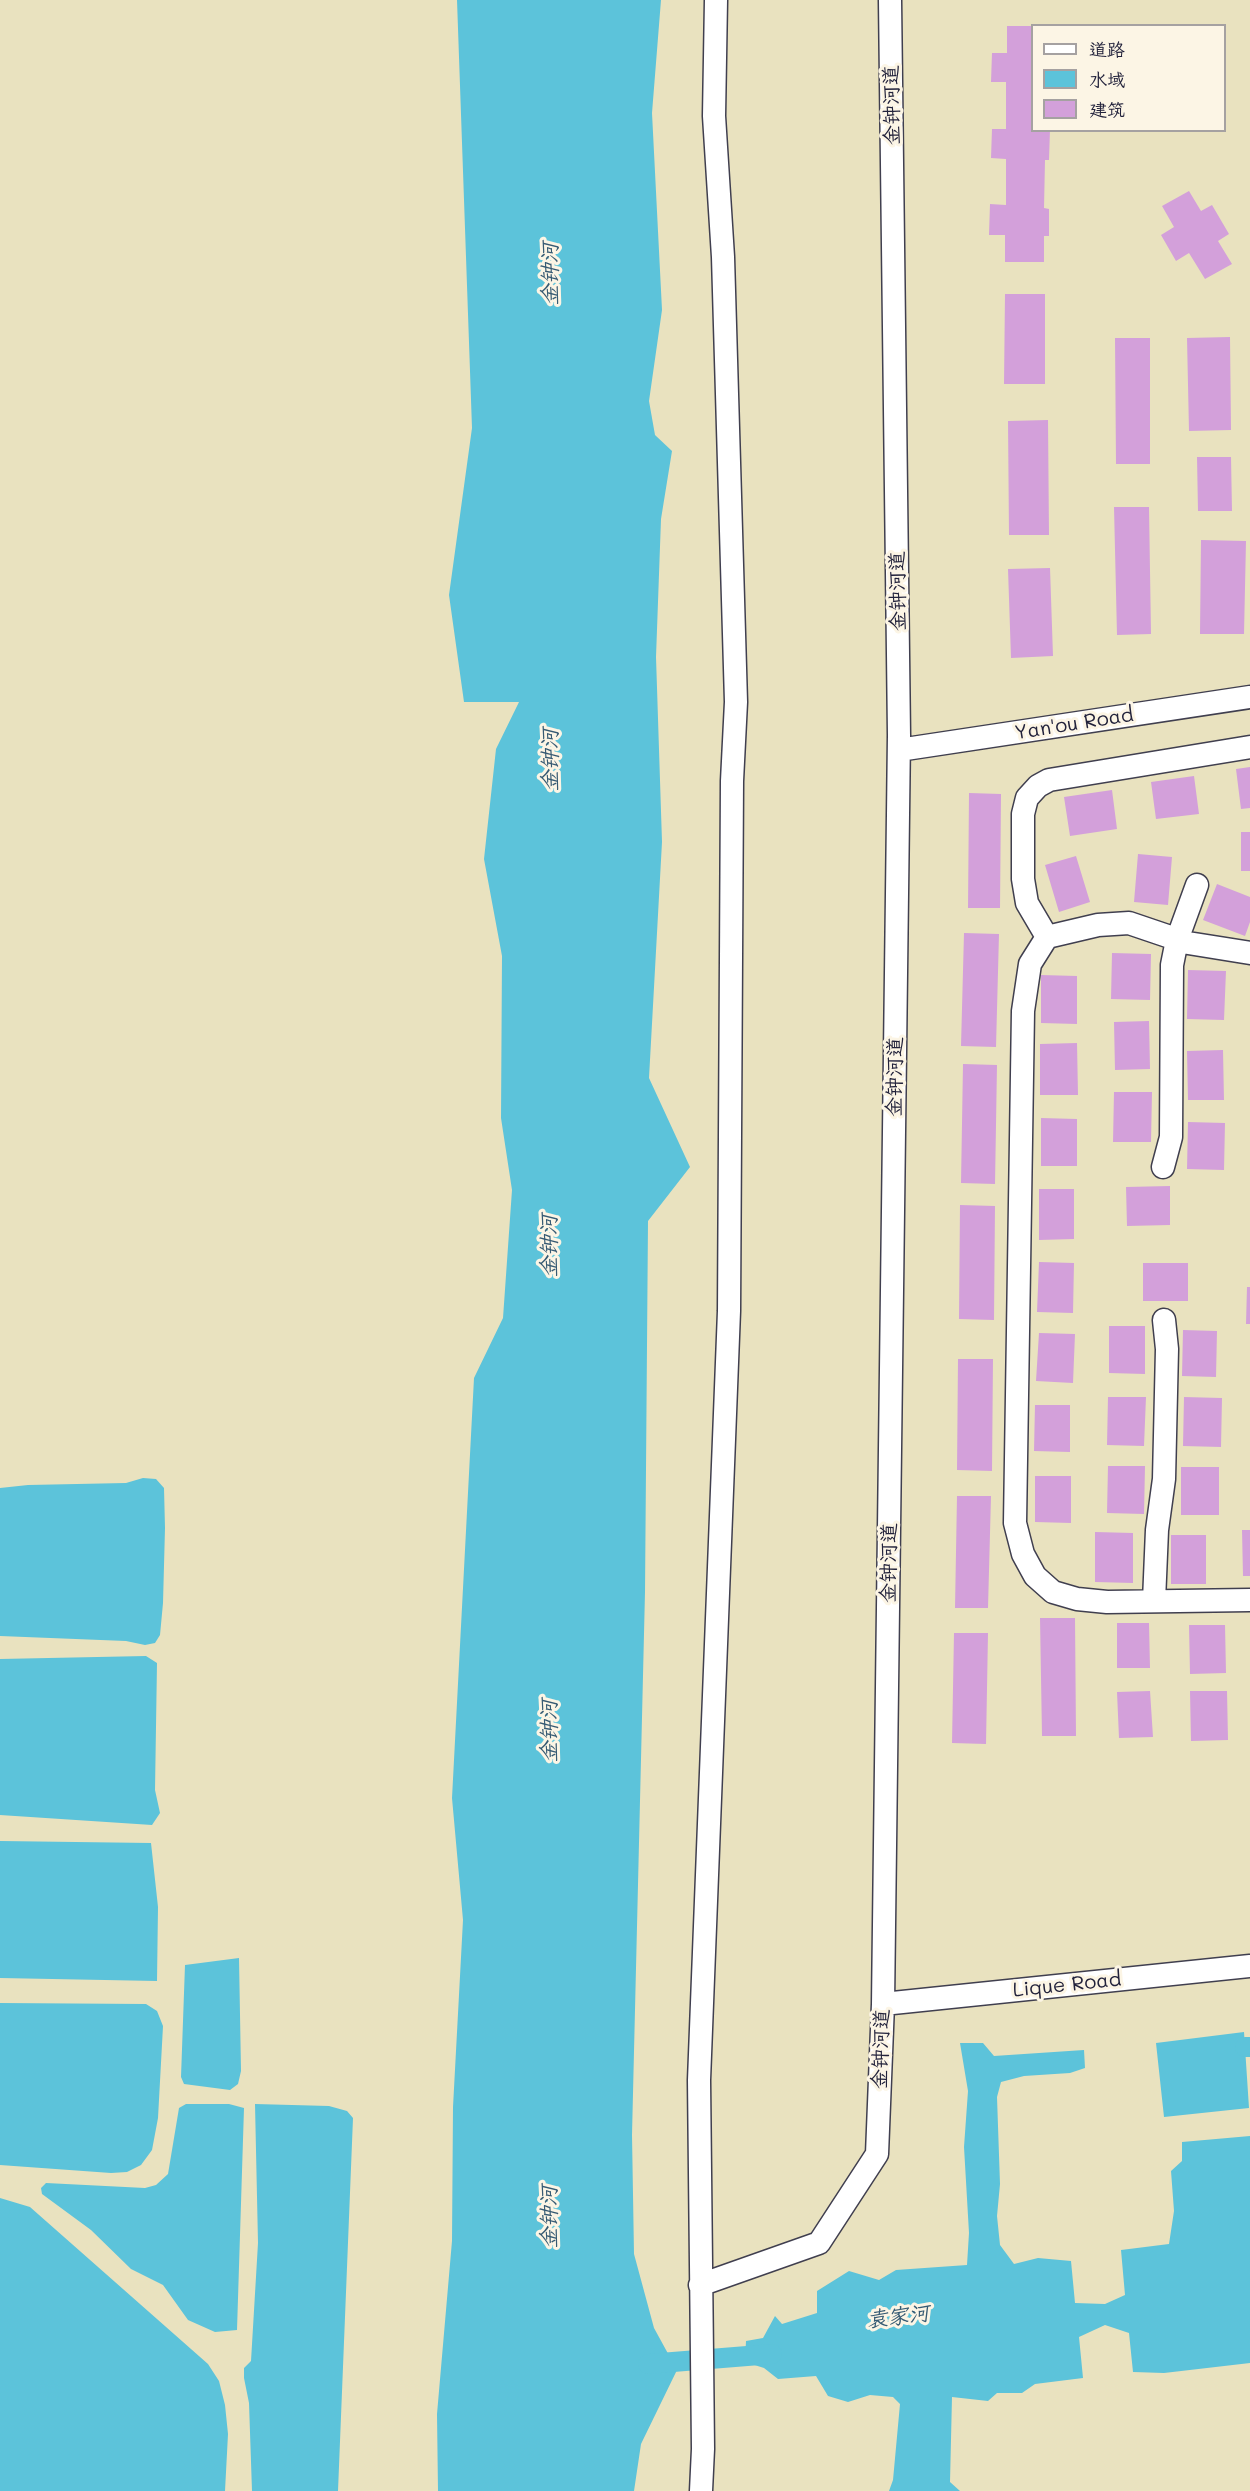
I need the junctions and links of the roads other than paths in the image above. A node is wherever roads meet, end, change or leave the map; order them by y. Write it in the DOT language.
graph roads {
  1 [pos="716,0"];
  2 [pos="890,0"];
  3 [pos="1250,682"];
  4 [pos="1250,698"];
  5 [pos="899,742"];
  6 [pos="1250,747"];
  7 [pos="1197,885"];
  8 [pos="1047,937"];
  9 [pos="1177,940"];
  10 [pos="1250,953"];
  11 [pos="1163,1167"];
  12 [pos="1164,1320"];
  13 [pos="1250,1600"];
  14 [pos="1154,1601"];
  15 [pos="1250,1966"];
  16 [pos="883,2004"];
  17 [pos="700,2285"];
  18 [pos="701,2491"];
  1 -- 17 [label="street"];
  2 -- 5 [label="street, 金钟河道"];
  3 -- 5 [label="street, Yan'ou Road"];
  4 -- 5 [label="street, Yan'ou Road"];
  5 -- 16 [label="street, 金钟河道"];
  6 -- 8 [label="street"];
  7 -- 9 [label="street"];
  8 -- 9 [label="street"];
  8 -- 14 [label="street"];
  9 -- 10 [label="street"];
  9 -- 11 [label="street"];
  12 -- 14 [label="street"];
  13 -- 14 [label="street"];
  15 -- 16 [label="street, Lique Road"];
  16 -- 17 [label="street, 金钟河道"];
  17 -- 18 [label="street"];
}
